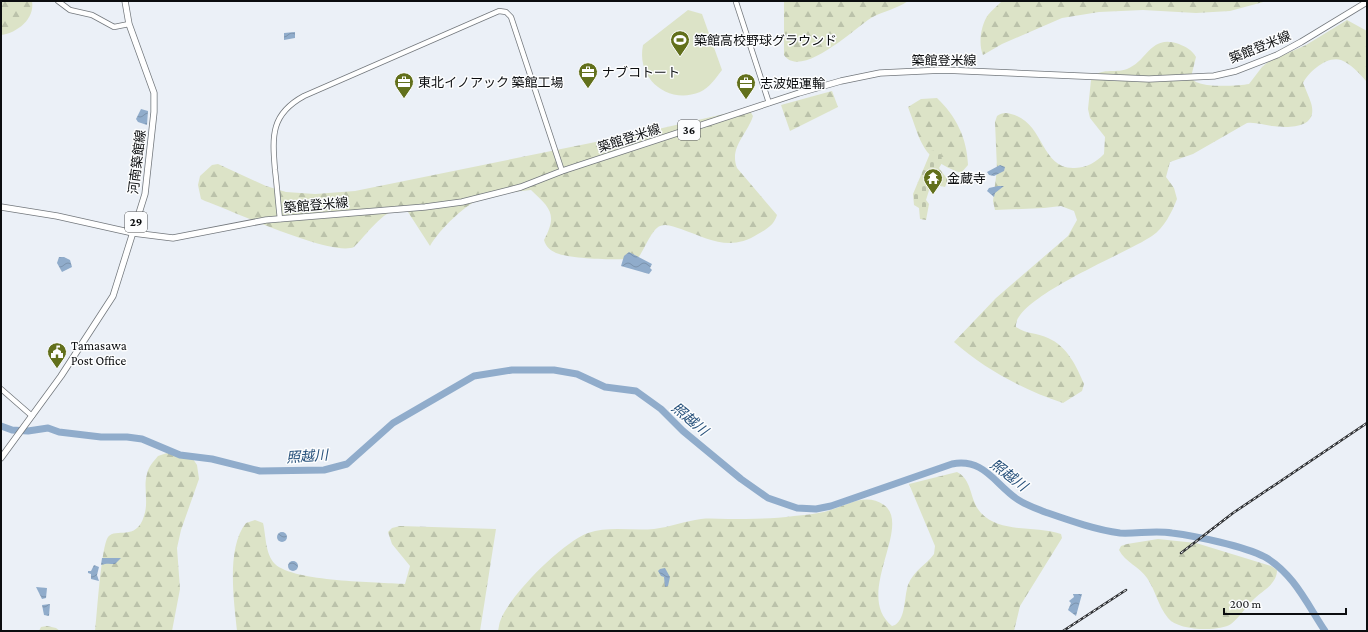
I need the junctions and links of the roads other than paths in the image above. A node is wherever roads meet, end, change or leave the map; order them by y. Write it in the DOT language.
graph roads {
  1 [pos="58,1"];
  2 [pos="125,1"];
  3 [pos="736,2"];
  4 [pos="1367,2"];
  5 [pos="129,24"];
  6 [pos="769,103"];
  7 [pos="562,171"];
  8 [pos="1,207"];
  9 [pos="280,219"];
  10 [pos="132,233"];
  11 [pos="1,389"];
  12 [pos="30,418"];
  13 [pos="1,458"];
  1 -- 5 [label="street"];
  2 -- 5 [label="main road, 河南築館線 / 29"];
  3 -- 6 [label="street"];
  4 -- 6 [label="main road, 築館登米線 / 36"];
  5 -- 10 [label="main road, 河南築館線 / 29"];
  6 -- 7 [label="main road, 築館登米線 / 36"];
  7 -- 9 [label="main road, 築館登米線 / 36"];
  7 -- 9 [label="street"];
  8 -- 10 [label="main road, 築館登米線 / 36"];
  9 -- 10 [label="main road, 築館登米線 / 36"];
  10 -- 12 [label="main road, 河南築館線 / 29"];
  11 -- 12 [label="street"];
  12 -- 13 [label="main road, 河南築館線 / 29"];
}
